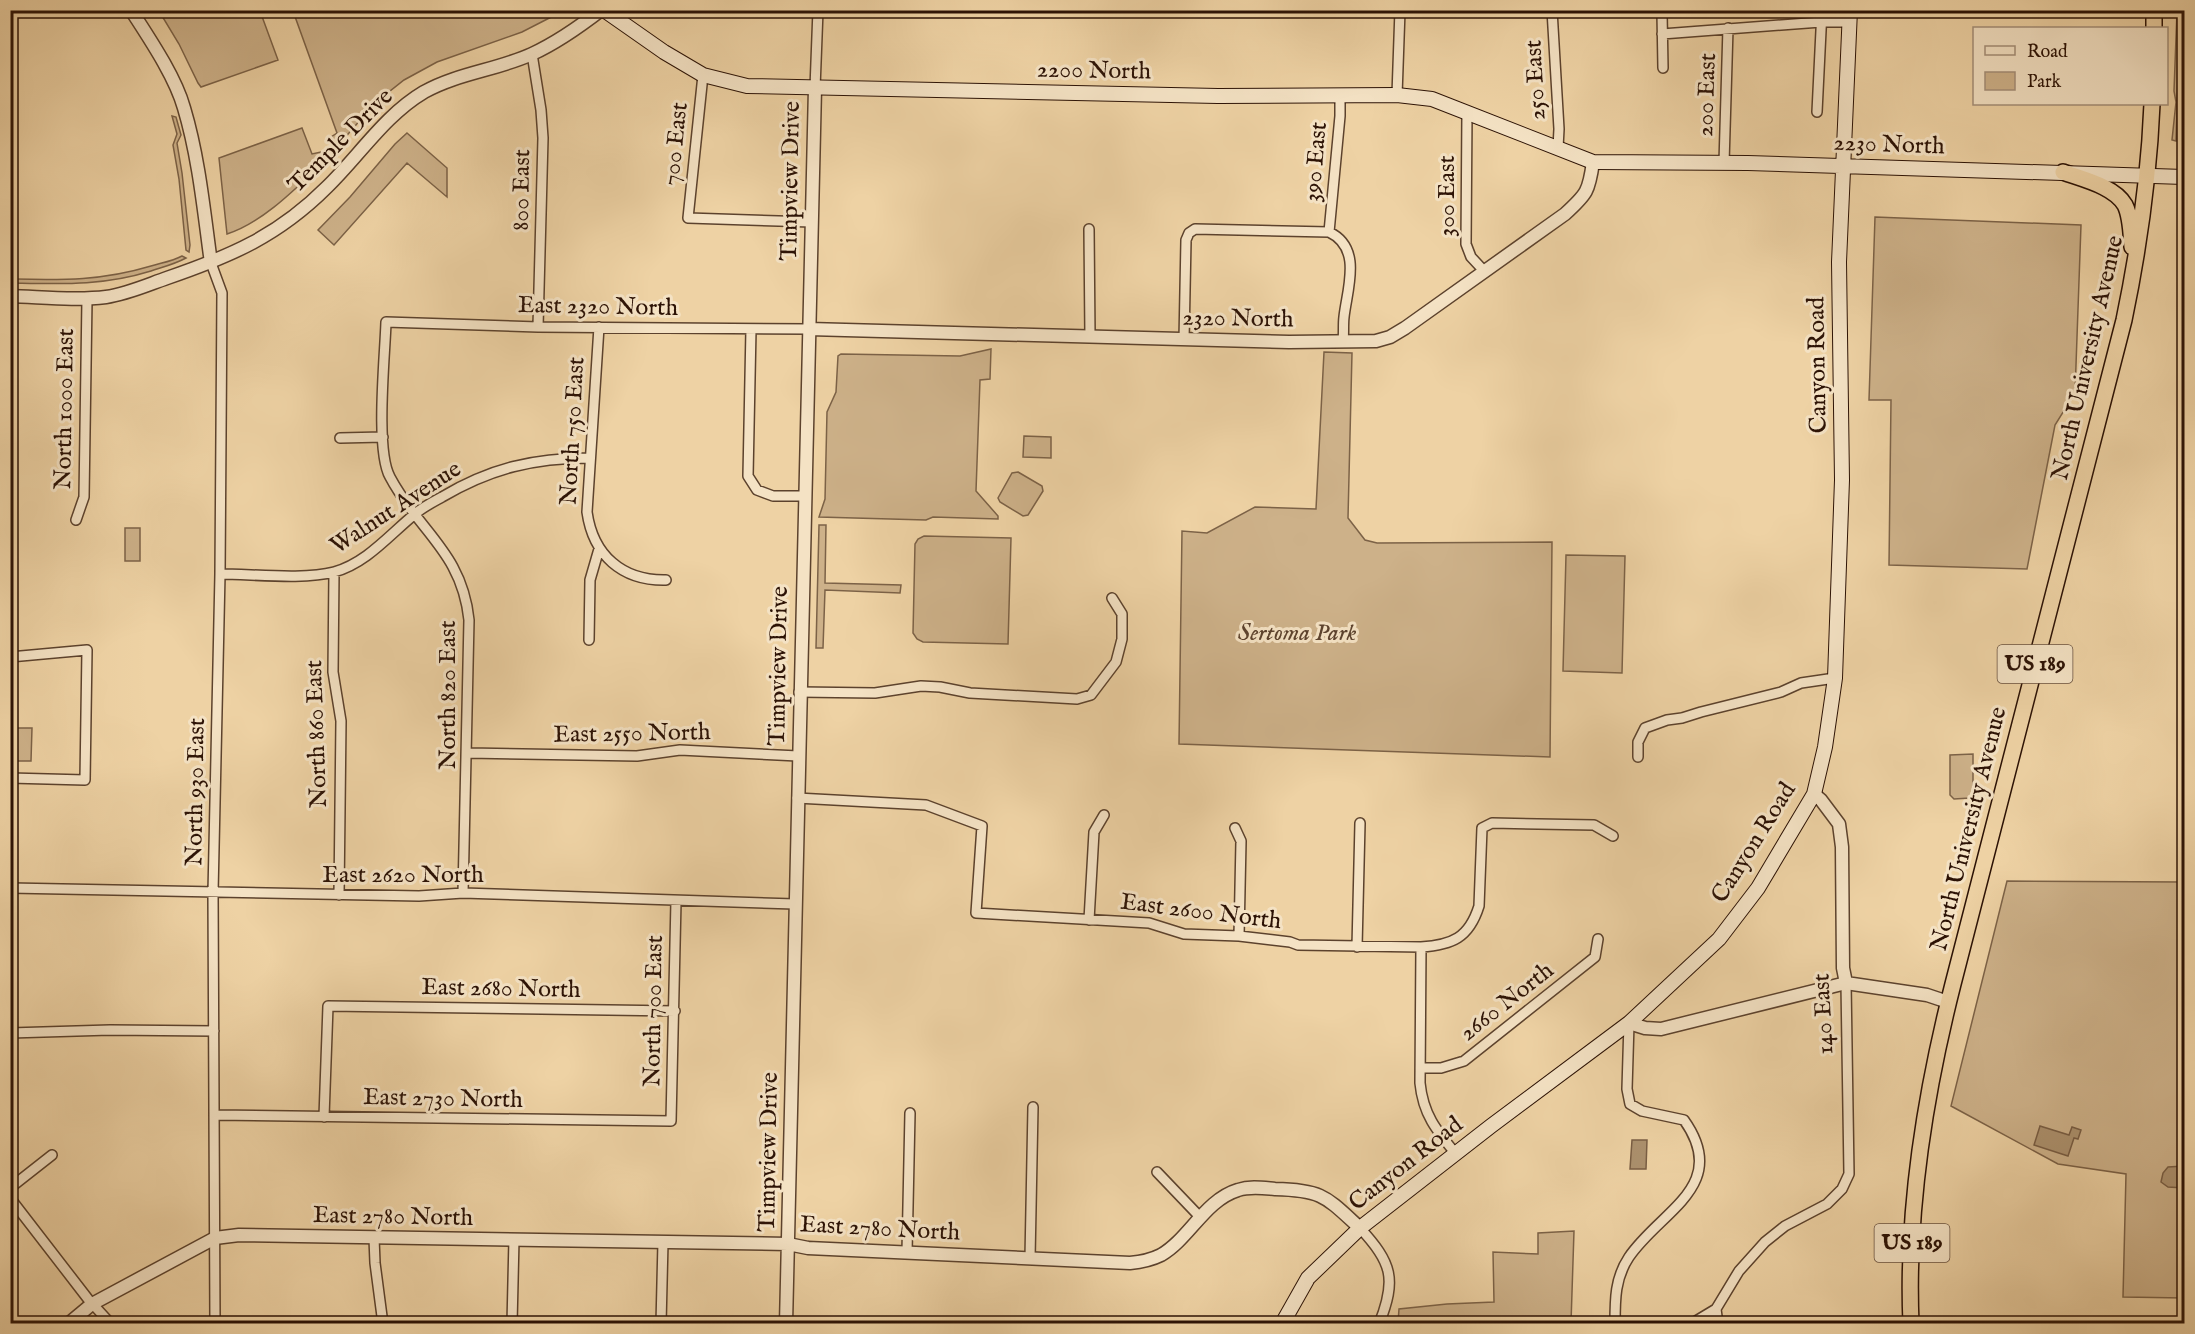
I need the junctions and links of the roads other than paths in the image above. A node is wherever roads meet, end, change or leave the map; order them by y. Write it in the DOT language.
graph roads {
  1 [pos="130,10"];
  2 [pos="602,10"];
  3 [pos="818,10"];
  4 [pos="1400,10"];
  5 [pos="1552,10"];
  6 [pos="1821,10"];
  7 [pos="2154,10"];
  8 [pos="1662,13"];
  9 [pos="1850,16"];
  10 [pos="1821,21"];
  11 [pos="2154,27"];
  12 [pos="1728,28"];
  13 [pos="1662,33"];
  14 [pos="532,54"];
  15 [pos="1663,68"];
  16 [pos="703,75"];
  17 [pos="815,88"];
  18 [pos="1397,94"];
  19 [pos="1340,95"];
  20 [pos="2152,105"];
  21 [pos="1467,112"];
  22 [pos="1817,112"];
  23 [pos="1558,148"];
  24 [pos="1593,162"];
  25 [pos="1724,163"];
  26 [pos="1844,167"];
  27 [pos="2063,172"];
  28 [pos="2147,175"];
  29 [pos="2184,177"];
  30 [pos="812,222"];
  31 [pos="1089,229"];
  32 [pos="1329,232"];
  33 [pos="211,263"];
  34 [pos="1485,272"];
  35 [pos="2133,277"];
  36 [pos="10,296"];
  37 [pos="87,299"];
  38 [pos="386,322"];
  39 [pos="538,327"];
  40 [pos="599,327"];
  41 [pos="751,329"];
  42 [pos="809,329"];
  43 [pos="1090,337"];
  44 [pos="1184,339"];
  45 [pos="1343,341"];
  46 [pos="383,437"];
  47 [pos="340,438"];
  48 [pos="590,458"];
  49 [pos="804,496"];
  50 [pos="415,513"];
  51 [pos="76,520"];
  52 [pos="599,549"];
  53 [pos="334,572"];
  54 [pos="220,574"];
  55 [pos="666,580"];
  56 [pos="1112,598"];
  57 [pos="589,640"];
  58 [pos="10,657"];
  59 [pos="1835,678"];
  60 [pos="799,692"];
  61 [pos="468,753"];
  62 [pos="798,756"];
  63 [pos="1638,757"];
  64 [pos="10,778"];
  65 [pos="1814,794"];
  66 [pos="797,798"];
  67 [pos="1104,815"];
  68 [pos="1360,823"];
  69 [pos="1235,828"];
  70 [pos="1613,836"];
  71 [pos="10,888"];
  72 [pos="213,893"];
  73 [pos="464,893"];
  74 [pos="339,895"];
  75 [pos="676,901"];
  76 [pos="795,904"];
  77 [pos="1089,920"];
  78 [pos="1239,936"];
  79 [pos="1598,939"];
  80 [pos="1358,947"];
  81 [pos="1421,947"];
  82 [pos="1846,983"];
  83 [pos="1948,1002"];
  84 [pos="675,1011"];
  85 [pos="1629,1023"];
  86 [pos="214,1031"];
  87 [pos="10,1033"];
  88 [pos="1420,1068"];
  89 [pos="1033,1107"];
  90 [pos="910,1113"];
  91 [pos="214,1115"];
  92 [pos="324,1117"];
  93 [pos="671,1121"];
  94 [pos="1456,1154"];
  95 [pos="52,1155"];
  96 [pos="1157,1172"];
  97 [pos="10,1188"];
  98 [pos="10,1198"];
  99 [pos="1200,1217"];
  100 [pos="1360,1228"];
  101 [pos="215,1238"];
  102 [pos="374,1238"];
  103 [pos="514,1239"];
  104 [pos="663,1242"];
  105 [pos="788,1245"];
  106 [pos="907,1252"];
  107 [pos="1030,1258"];
  108 [pos="92,1304"];
  109 [pos="1716,1309"];
  110 [pos="68,1323"];
  111 [pos="111,1323"];
  112 [pos="215,1323"];
  113 [pos="383,1323"];
  114 [pos="512,1323"];
  115 [pos="661,1323"];
  116 [pos="786,1323"];
  117 [pos="1282,1323"];
  118 [pos="1379,1323"];
  119 [pos="1615,1323"];
  120 [pos="1690,1323"];
  121 [pos="1718,1323"];
  122 [pos="1911,1323"];
  1 -- 33 [label="street"];
  2 -- 14 [label="street, Temple Drive"];
  2 -- 16 [label="main road, 2200 North"];
  3 -- 17 [label="street, Timpview Drive"];
  4 -- 18 [label="street"];
  5 -- 23 [label="street, 250 East"];
  6 -- 10 [label="street"];
  7 -- 11 [label="highway"];
  8 -- 13 [label="street"];
  9 -- 10 [label="street"];
  9 -- 26 [label="main road, Canyon Road"];
  10 -- 12 [label="street"];
  10 -- 22 [label="street"];
  12 -- 13 [label="street"];
  12 -- 25 [label="street, 200 East"];
  13 -- 15 [label="street"];
  14 -- 33 [label="street, Temple Drive"];
  14 -- 39 [label="street, 800 East"];
  16 -- 17 [label="main road, 2200 North"];
  16 -- 30 [label="street, 700 East"];
  17 -- 19 [label="main road, 2200 North"];
  17 -- 30 [label="street, Timpview Drive"];
  18 -- 19 [label="main road, 2200 North"];
  18 -- 21 [label="main road, 2200 North"];
  19 -- 32 [label="street, 390 East"];
  20 -- 28 [label="highway, North University Avenue / US 189"];
  21 -- 23 [label="main road, 2200 North"];
  21 -- 34 [label="street, 300 East"];
  23 -- 24 [label="main road, 2200 North"];
  24 -- 25 [label="main road, 2230 North"];
  24 -- 34 [label="street, 2320 North"];
  25 -- 26 [label="main road, 2230 North"];
  26 -- 27 [label="main road, 2230 North"];
  26 -- 59 [label="main road, Canyon Road"];
  27 -- 28 [label="main road, 2230 North"];
  27 -- 35 [label="highway"];
  28 -- 29 [label="main road, 2230 North"];
  28 -- 35 [label="highway, North University Avenue / US 189"];
  30 -- 42 [label="street, Timpview Drive"];
  31 -- 43 [label="street"];
  32 -- 44 [label="street"];
  32 -- 45 [label="street"];
  33 -- 37 [label="street, Temple Drive"];
  33 -- 54 [label="street, North 930 East"];
  34 -- 45 [label="street, 2320 North"];
  35 -- 83 [label="highway, North University Avenue / US 189"];
  36 -- 37 [label="street, Temple Drive"];
  37 -- 51 [label="street, North 1000 East"];
  38 -- 39 [label="street, East 2320 North"];
  38 -- 46 [label="street, North 820 East"];
  39 -- 40 [label="street, East 2320 North"];
  40 -- 41 [label="street, East 2320 North"];
  40 -- 48 [label="street, North 750 East"];
  41 -- 42 [label="street, East 2320 North"];
  41 -- 49 [label="street"];
  42 -- 43 [label="street, 2320 North"];
  42 -- 49 [label="street, Timpview Drive"];
  43 -- 44 [label="street, 2320 North"];
  44 -- 45 [label="street, 2320 North"];
  46 -- 47 [label="street"];
  46 -- 50 [label="street, North 820 East"];
  48 -- 50 [label="street, Walnut Avenue"];
  48 -- 52 [label="street, North 750 East"];
  49 -- 60 [label="street, Timpview Drive"];
  50 -- 53 [label="street, Walnut Avenue"];
  50 -- 61 [label="street, North 820 East"];
  52 -- 55 [label="street"];
  52 -- 57 [label="street"];
  53 -- 54 [label="street, Walnut Avenue"];
  53 -- 74 [label="street, North 860 East"];
  54 -- 72 [label="street, North 930 East"];
  56 -- 60 [label="street"];
  58 -- 64 [label="street"];
  59 -- 63 [label="street"];
  59 -- 65 [label="main road, Canyon Road"];
  60 -- 62 [label="street, Timpview Drive"];
  61 -- 62 [label="street, East 2550 North"];
  61 -- 73 [label="street, North 820 East"];
  62 -- 66 [label="street, Timpview Drive"];
  65 -- 82 [label="street, 140 East"];
  65 -- 85 [label="main road, Canyon Road"];
  66 -- 76 [label="street, Timpview Drive"];
  66 -- 77 [label="street, East 2600 North"];
  67 -- 77 [label="street"];
  68 -- 80 [label="street"];
  69 -- 78 [label="street"];
  70 -- 81 [label="street, East 2600 North"];
  71 -- 72 [label="street, East 2620 North"];
  72 -- 74 [label="street, East 2620 North"];
  72 -- 86 [label="street, North 930 East"];
  73 -- 74 [label="street, East 2620 North"];
  73 -- 75 [label="street, East 2620 North"];
  75 -- 76 [label="street, East 2620 North"];
  75 -- 84 [label="street, North 700 East"];
  76 -- 105 [label="street, Timpview Drive"];
  77 -- 78 [label="street, East 2600 North"];
  78 -- 80 [label="street, East 2600 North"];
  79 -- 88 [label="street, 2660 North"];
  80 -- 81 [label="street, East 2600 North"];
  81 -- 88 [label="street"];
  82 -- 83 [label="street"];
  82 -- 85 [label="street"];
  82 -- 109 [label="street, 140 East"];
  83 -- 122 [label="highway, North University Avenue / US 189"];
  84 -- 92 [label="street, East 2680 North"];
  84 -- 93 [label="street, North 700 East"];
  85 -- 94 [label="main road, Canyon Road"];
  85 -- 119 [label="street"];
  86 -- 87 [label="street"];
  86 -- 91 [label="street, North 930 East"];
  88 -- 94 [label="street"];
  89 -- 107 [label="street"];
  90 -- 106 [label="street"];
  91 -- 92 [label="street, East 2730 North"];
  91 -- 101 [label="street, North 930 East"];
  92 -- 93 [label="street, East 2730 North"];
  94 -- 100 [label="main road, Canyon Road"];
  95 -- 97 [label="street"];
  96 -- 99 [label="street"];
  98 -- 108 [label="street"];
  99 -- 100 [label="street, East 2780 North"];
  99 -- 107 [label="street, East 2780 North"];
  100 -- 117 [label="main road, Canyon Road"];
  100 -- 118 [label="street"];
  101 -- 102 [label="street, East 2780 North"];
  101 -- 108 [label="street"];
  101 -- 112 [label="street, North 930 East"];
  102 -- 103 [label="street, East 2780 North"];
  102 -- 113 [label="street"];
  103 -- 104 [label="street, East 2780 North"];
  103 -- 114 [label="street"];
  104 -- 105 [label="street, East 2780 North"];
  104 -- 115 [label="street"];
  105 -- 106 [label="street, East 2780 North"];
  105 -- 116 [label="street, Timpview Drive"];
  106 -- 107 [label="street, East 2780 North"];
  108 -- 110 [label="street"];
  108 -- 111 [label="street"];
  109 -- 120 [label="street"];
  109 -- 121 [label="street"];
}
